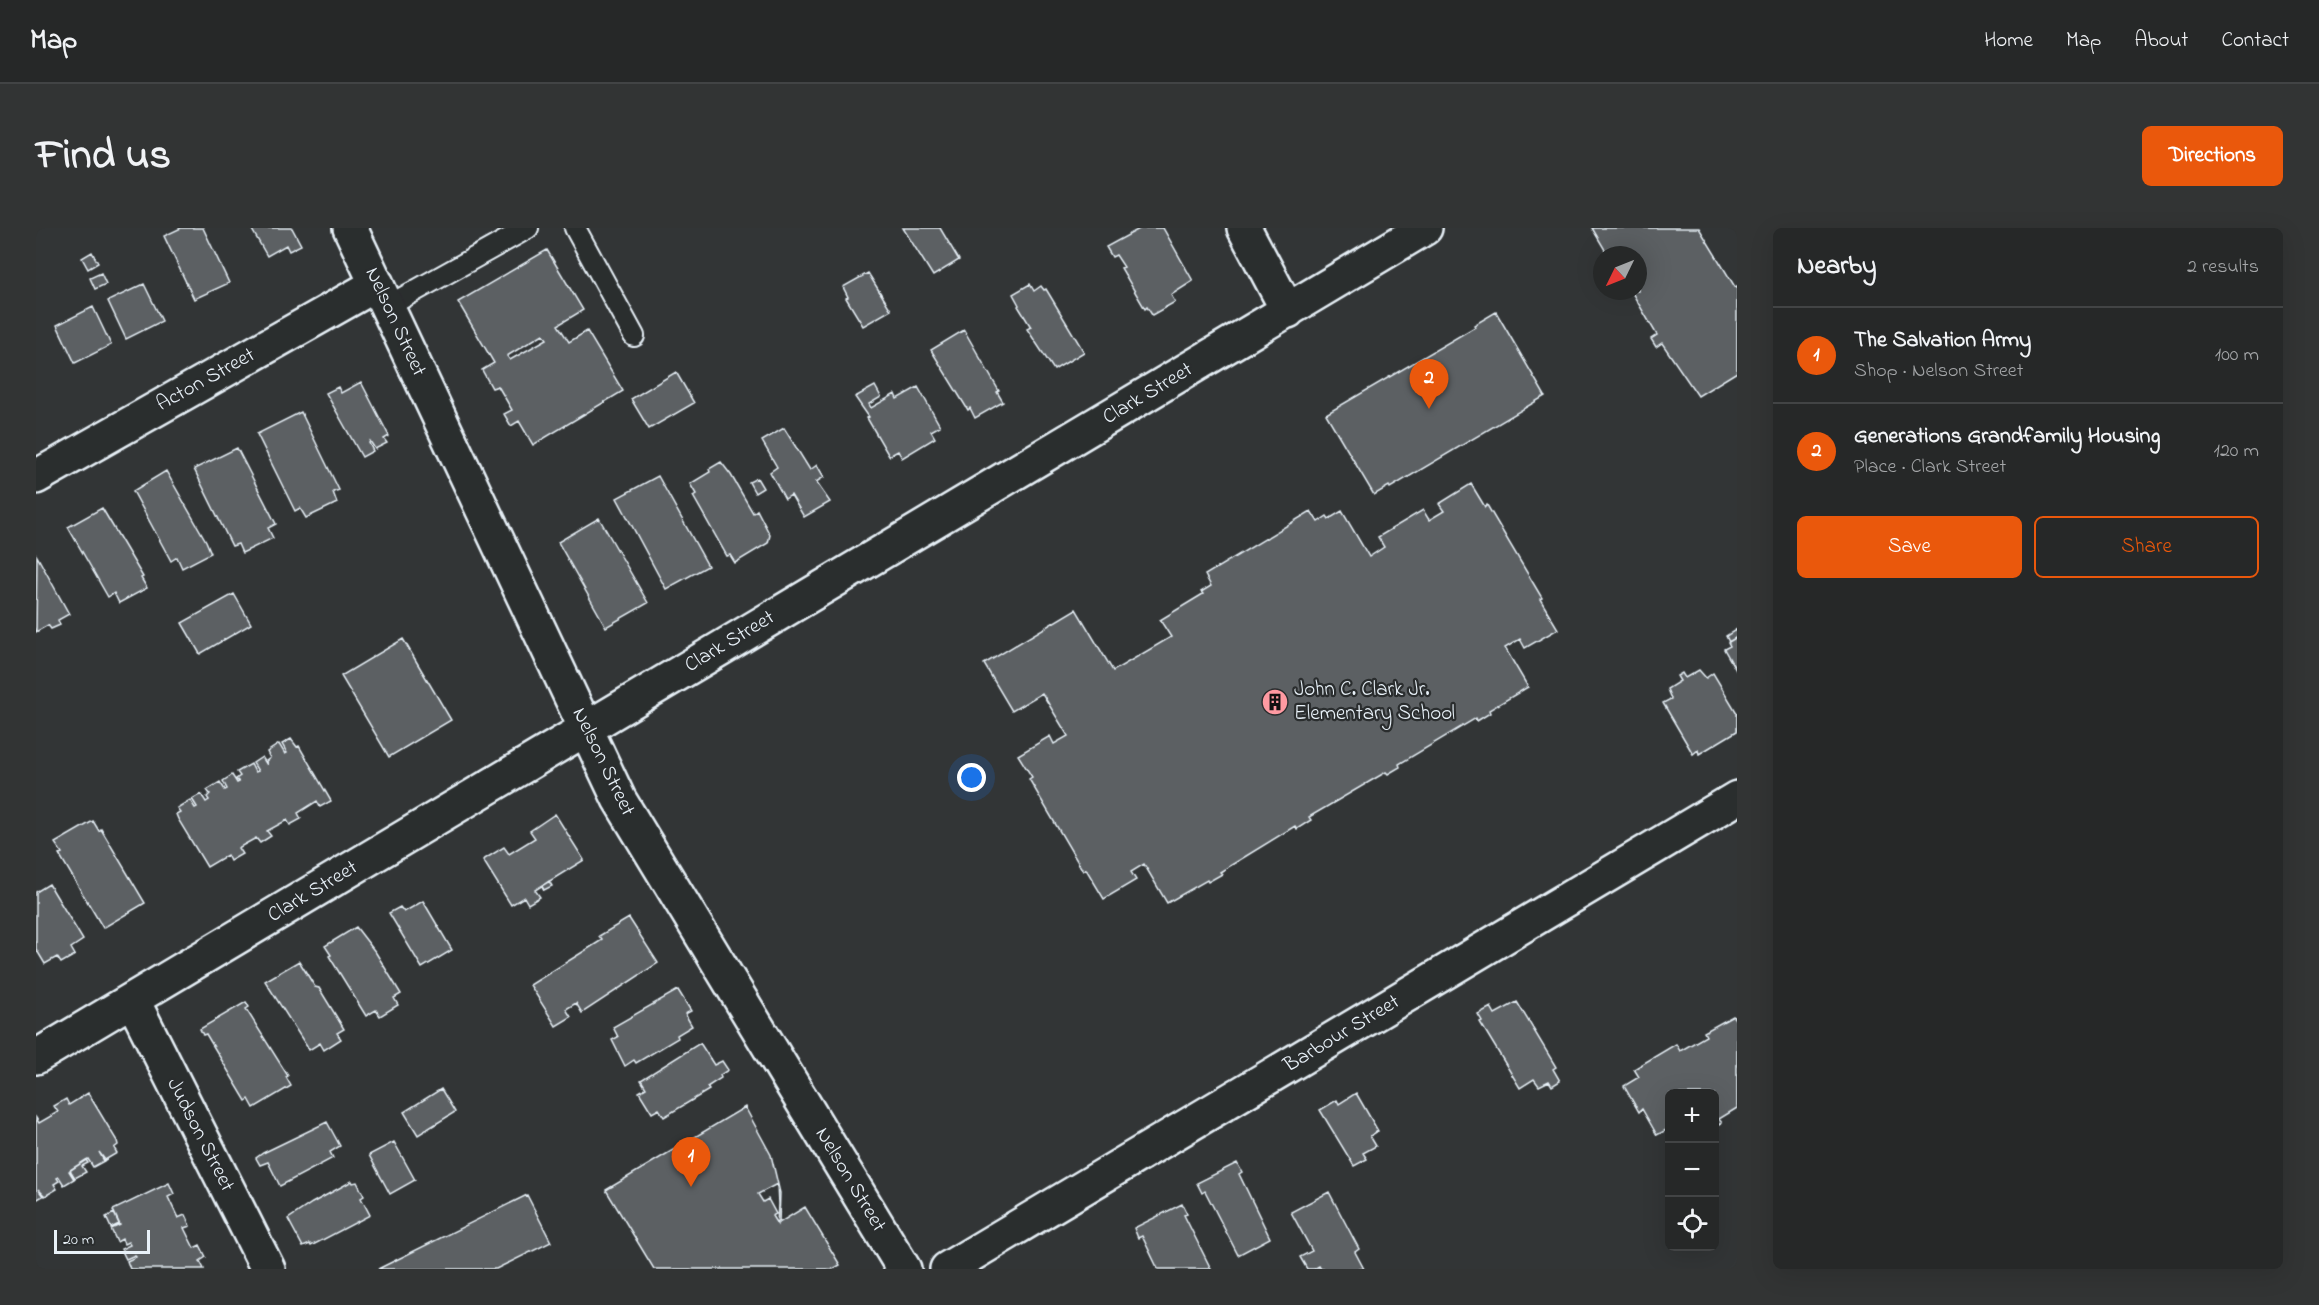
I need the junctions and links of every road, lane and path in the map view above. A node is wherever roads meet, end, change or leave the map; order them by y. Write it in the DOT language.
graph roads {
  1 [pos="351,228"];
  2 [pos="528,228"];
  3 [pos="575,228"];
  4 [pos="1244,228"];
  5 [pos="1425,228"];
  6 [pos="382,295"];
  7 [pos="1288,311"];
  8 [pos="634,336"];
  9 [pos="36,477"];
  10 [pos="586,728"];
  11 [pos="1737,798"];
  12 [pos="133,1001"];
  13 [pos="36,1057"];
  14 [pos="268,1269"];
  15 [pos="904,1269"];
  16 [pos="947,1269"];
  1 -- 6 [label="street, Nelson Street"];
  2 -- 6 [label="lane"];
  3 -- 8 [label="lane"];
  4 -- 7 [label="street"];
  5 -- 7 [label="street, Clark Street"];
  6 -- 9 [label="street, Acton Street"];
  6 -- 10 [label="street, Nelson Street"];
  7 -- 10 [label="street, Clark Street"];
  10 -- 12 [label="street, Clark Street"];
  10 -- 15 [label="street, Nelson Street"];
  11 -- 16 [label="street, Barbour Street"];
  12 -- 13 [label="street, Clark Street"];
  12 -- 14 [label="street, Judson Street"];
}
